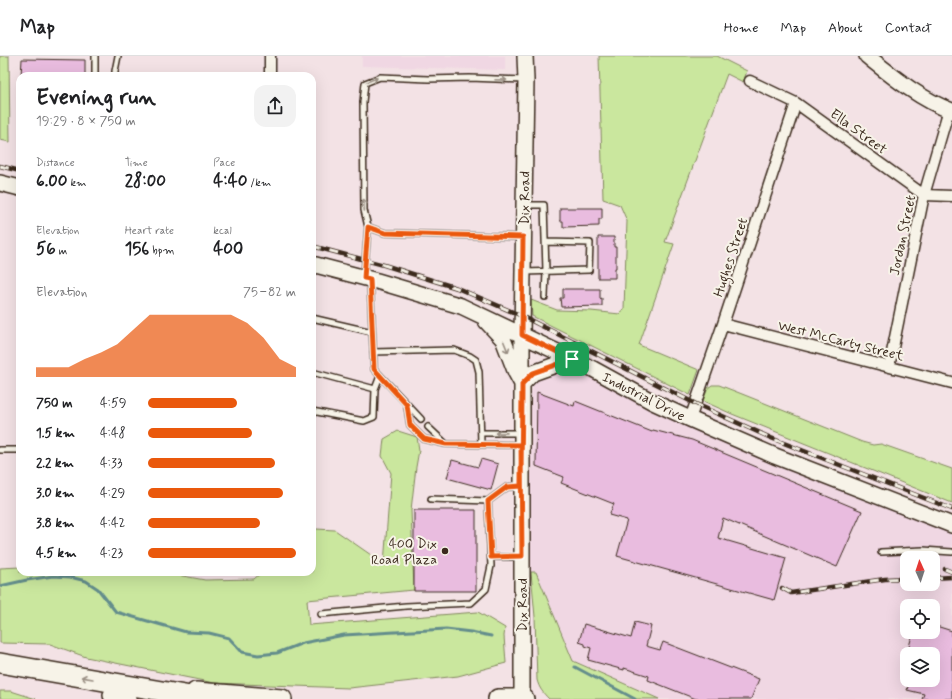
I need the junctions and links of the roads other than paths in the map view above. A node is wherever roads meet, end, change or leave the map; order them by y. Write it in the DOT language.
graph roads {
  1 [pos="95,56"];
  2 [pos="118,56"];
  3 [pos="270,56"];
  4 [pos="525,56"];
  5 [pos="872,57"];
  6 [pos="95,72"];
  7 [pos="115,72"];
  8 [pos="270,72"];
  9 [pos="526,80"];
  10 [pos="750,81"];
  11 [pos="796,103"];
  12 [pos="950,110"];
  13 [pos="0,183"];
  14 [pos="16,187"];
  15 [pos="924,195"];
  16 [pos="952,196"];
  17 [pos="524,205"];
  18 [pos="368,227"];
  19 [pos="523,237"];
  20 [pos="546,242"];
  21 [pos="316,265"];
  22 [pos="546,271"];
  23 [pos="523,272"];
  24 [pos="367,278"];
  25 [pos="545,298"];
  26 [pos="483,316"];
  27 [pos="316,319"];
  28 [pos="723,324"];
  29 [pos="372,332"];
  30 [pos="522,335"];
  31 [pos="374,352"];
  32 [pos="572,359"];
  33 [pos="889,367"];
  34 [pos="316,373"];
  35 [pos="380,376"];
  36 [pos="952,383"];
  37 [pos="522,384"];
  38 [pos="375,389"];
  39 [pos="407,405"];
  40 [pos="316,413"];
  41 [pos="421,419"];
  42 [pos="690,419"];
  43 [pos="428,427"];
  44 [pos="481,433"];
  45 [pos="521,439"];
  46 [pos="446,444"];
  47 [pos="481,444"];
  48 [pos="0,450"];
  49 [pos="16,450"];
  50 [pos="521,486"];
  51 [pos="431,499"];
  52 [pos="488,501"];
  53 [pos="952,525"];
  54 [pos="881,552"];
  55 [pos="952,552"];
  56 [pos="522,556"];
  57 [pos="491,557"];
  58 [pos="320,614"];
  59 [pos="0,663"];
  60 [pos="0,676"];
  61 [pos="128,695"];
  62 [pos="208,699"];
  63 [pos="282,699"];
  64 [pos="498,699"];
  65 [pos="523,699"];
  1 -- 6 [label="lane"];
  2 -- 7 [label="lane"];
  3 -- 8 [label="street"];
  4 -- 9 [label="main road, Dix Road"];
  5 -- 12 [label="main road"];
  9 -- 17 [label="main road, Dix Road"];
  18 -- 9 [label="lane, one-way"];
  10 -- 11 [label="street, Ella Street"];
  11 -- 15 [label="street, Ella Street"];
  11 -- 28 [label="street, Hughes Street"];
  12 -- 15 [label="street, Jordan Street"];
  13 -- 14 [label="main road"];
  15 -- 16 [label="street"];
  15 -- 33 [label="street, Jordan Street"];
  17 -- 19 [label="main road, Dix Road"];
  17 -- 20 [label="lane"];
  18 -- 19 [label="lane"];
  18 -- 24 [label="lane"];
  19 -- 23 [label="main road, Dix Road"];
  20 -- 22 [label="lane"];
  20 -- 22 [label="lane"];
  21 -- 24 [label="main road, Industrial Drive"];
  22 -- 23 [label="lane"];
  22 -- 25 [label="lane"];
  23 -- 30 [label="main road, Dix Road"];
  24 -- 26 [label="main road, Industrial Drive"];
  24 -- 29 [label="lane"];
  26 -- 30 [label="main road, Industrial Drive"];
  26 -- 37 [label="main road, one-way"];
  27 -- 29 [label="lane"];
  28 -- 33 [label="street, West McCarty Street"];
  28 -- 42 [label="street, Hughes Street"];
  29 -- 31 [label="lane"];
  30 -- 32 [label="main road, Industrial Drive"];
  30 -- 37 [label="main road, Dix Road"];
  31 -- 35 [label="lane"];
  31 -- 44 [label="lane"];
  32 -- 37 [label="main road"];
  32 -- 42 [label="main road, Industrial Drive"];
  33 -- 36 [label="street, West McCarty Street"];
  34 -- 38 [label="lane"];
  35 -- 38 [label="lane"];
  35 -- 39 [label="lane"];
  37 -- 45 [label="main road, Dix Road"];
  38 -- 40 [label="lane"];
  39 -- 41 [label="lane"];
  39 -- 46 [label="lane"];
  42 -- 53 [label="main road, Industrial Drive"];
  43 -- 46 [label="lane"];
  45 -- 44 [label="lane, one-way"];
  44 -- 47 [label="lane"];
  45 -- 47 [label="lane"];
  45 -- 50 [label="main road, Dix Road"];
  46 -- 47 [label="lane"];
  48 -- 49 [label="lane"];
  50 -- 52 [label="lane"];
  50 -- 56 [label="main road, Dix Road"];
  51 -- 52 [label="lane"];
  52 -- 57 [label="lane"];
  54 -- 55 [label="lane"];
  56 -- 57 [label="lane"];
  56 -- 65 [label="main road, Dix Road"];
  57 -- 58 [label="lane"];
  61 -- 59 [label="highway, one-way"];
  60 -- 61 [label="highway"];
  61 -- 62 [label="highway"];
  61 -- 63 [label="highway"];
  64 -- 65 [label="highway"];
}
